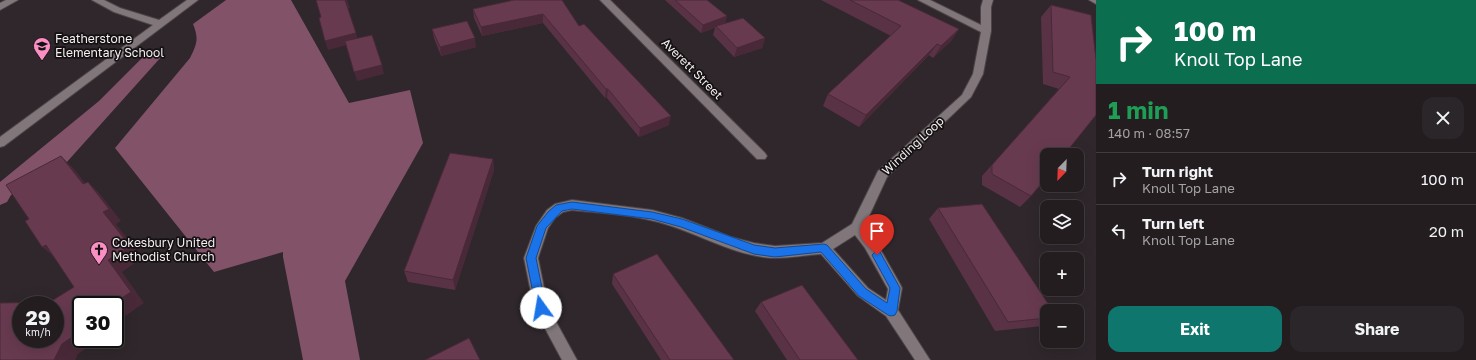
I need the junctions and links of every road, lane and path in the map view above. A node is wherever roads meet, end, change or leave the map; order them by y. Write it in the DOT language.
graph roads {
  1 [pos="13,0"];
  2 [pos="97,0"];
  3 [pos="193,0"];
  4 [pos="605,0"];
  5 [pos="923,0"];
  6 [pos="988,0"];
  7 [pos="0,7"];
  8 [pos="161,24"];
  9 [pos="986,31"];
  10 [pos="0,143"];
  11 [pos="761,156"];
  12 [pos="857,228"];
  13 [pos="824,248"];
  14 [pos="891,311"];
  15 [pos="570,360"];
  16 [pos="923,360"];
  1 -- 7 [label="street"];
  2 -- 8 [label="street"];
  3 -- 8 [label="street"];
  4 -- 11 [label="street, Averett Street"];
  5 -- 9 [label="street"];
  6 -- 9 [label="street, Winding Loop"];
  8 -- 10 [label="street"];
  9 -- 12 [label="street, Winding Loop"];
  12 -- 13 [label="street"];
  12 -- 14 [label="street"];
  13 -- 14 [label="street"];
  13 -- 15 [label="street"];
  14 -- 16 [label="street"];
}
